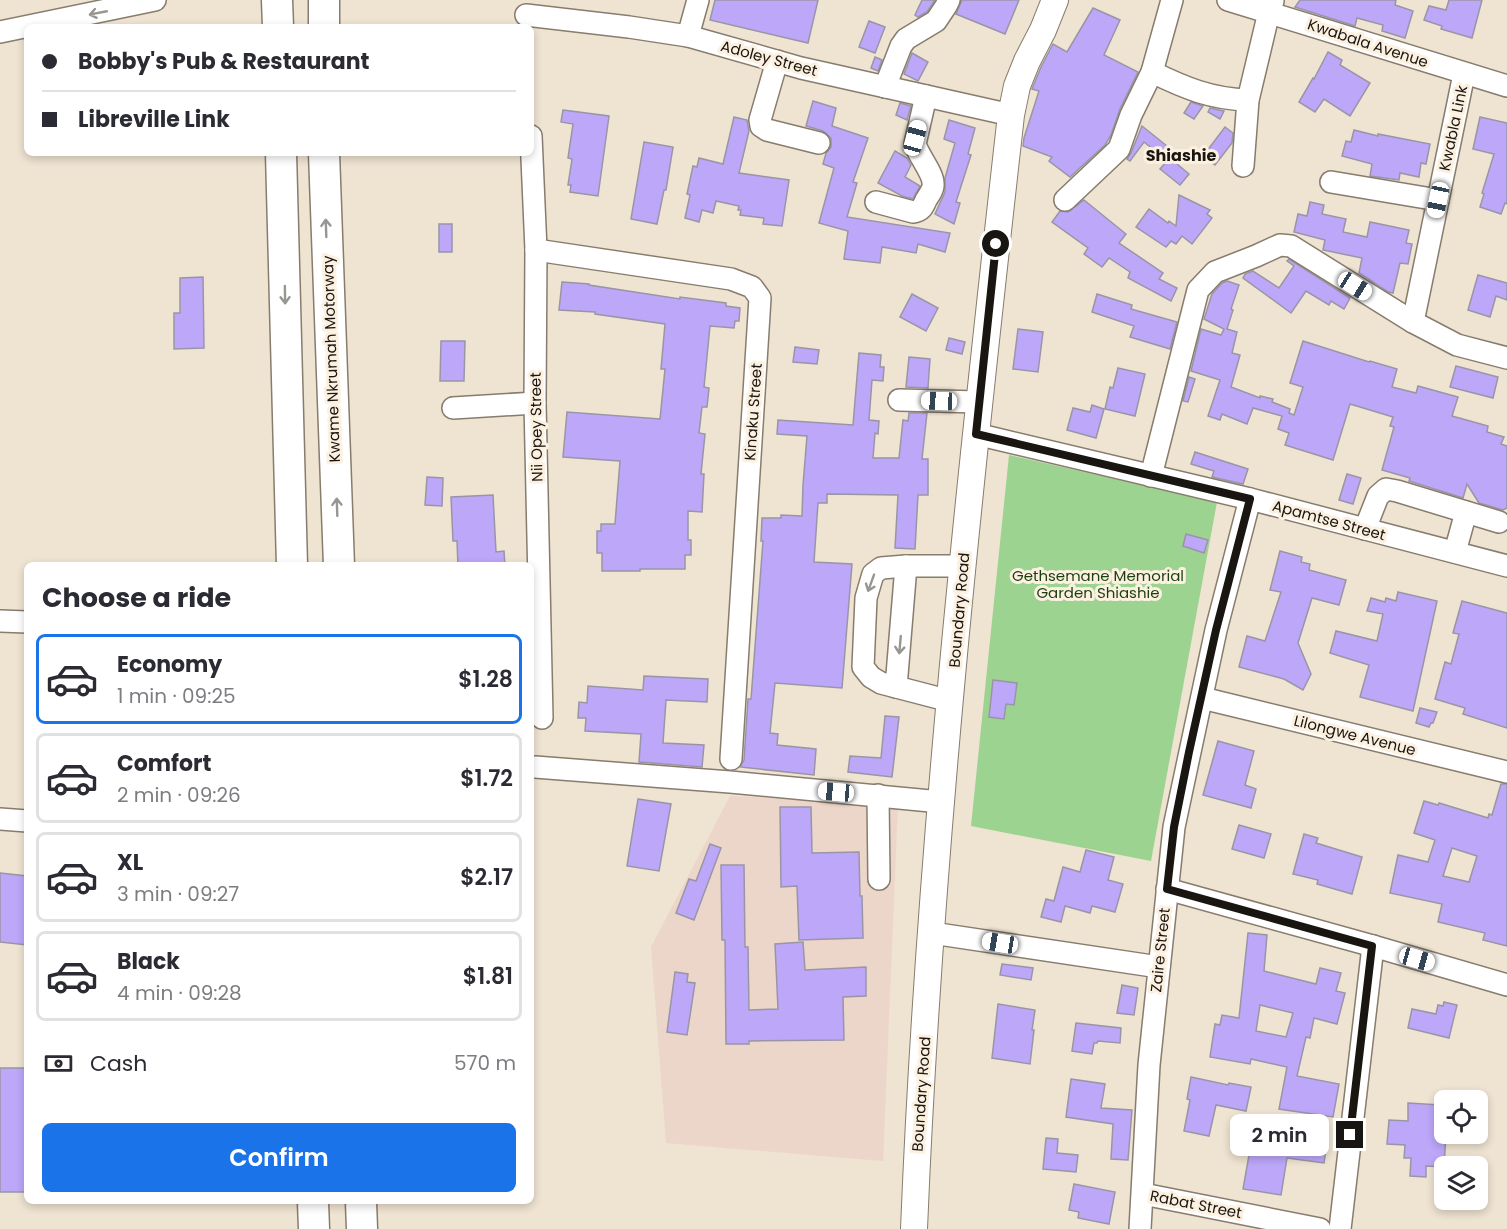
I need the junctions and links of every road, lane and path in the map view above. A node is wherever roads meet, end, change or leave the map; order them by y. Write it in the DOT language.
graph roads {
  1 [pos="155,0"];
  2 [pos="277,0"];
  3 [pos="324,0"];
  4 [pos="699,0"];
  5 [pos="949,0"];
  6 [pos="1055,0"];
  7 [pos="1172,0"];
  8 [pos="1228,0"];
  9 [pos="1272,6"];
  10 [pos="526,14"];
  11 [pos="39,24"];
  12 [pos="278,24"];
  13 [pos="324,24"];
  14 [pos="24,27"];
  15 [pos="0,32"];
  16 [pos="688,36"];
  17 [pos="777,61"];
  18 [pos="1152,72"];
  19 [pos="1464,74"];
  20 [pos="1507,86"];
  21 [pos="885,87"];
  22 [pos="926,96"];
  23 [pos="1248,100"];
  24 [pos="1011,116"];
  25 [pos="819,143"];
  26 [pos="281,156"];
  27 [pos="324,156"];
  28 [pos="532,156"];
  29 [pos="1242,166"];
  30 [pos="1331,182"];
  31 [pos="1065,200"];
  32 [pos="1438,200"];
  33 [pos="876,202"];
  34 [pos="536,250"];
  35 [pos="1413,322"];
  36 [pos="1507,358"];
  37 [pos="899,400"];
  38 [pos="979,402"];
  39 [pos="535,403"];
  40 [pos="453,408"];
  41 [pos="976,434"];
  42 [pos="1151,476"];
  43 [pos="1250,499"];
  44 [pos="1466,512"];
  45 [pos="1499,522"];
  46 [pos="1365,529"];
  47 [pos="1455,552"];
  48 [pos="292,562"];
  49 [pos="339,562"];
  50 [pos="906,566"];
  51 [pos="963,566"];
  52 [pos="1507,566"];
  53 [pos="0,621"];
  54 [pos="24,622"];
  55 [pos="896,687"];
  56 [pos="1202,698"];
  57 [pos="950,701"];
  58 [pos="542,718"];
  59 [pos="731,759"];
  60 [pos="535,767"];
  61 [pos="1507,772"];
  62 [pos="878,795"];
  63 [pos="941,802"];
  64 [pos="0,819"];
  65 [pos="24,821"];
  66 [pos="879,879"];
  67 [pos="1167,889"];
  68 [pos="932,933"];
  69 [pos="1372,946"];
  70 [pos="1159,967"];
  71 [pos="1507,985"];
  72 [pos="1143,1194"];
  73 [pos="313,1204"];
  74 [pos="361,1204"];
  75 [pos="314,1229"];
  76 [pos="362,1229"];
  77 [pos="914,1229"];
  78 [pos="1140,1229"];
  79 [pos="1320,1229"];
  80 [pos="1340,1229"];
  1 -- 11 [label="street, one-way"];
  2 -- 12 [label="highway"];
  3 -- 13 [label="highway"];
  4 -- 16 [label="street"];
  5 -- 21 [label="street"];
  6 -- 24 [label="main road, Boundary Road"];
  7 -- 18 [label="street"];
  8 -- 9 [label="street, Kwabala Avenue"];
  9 -- 19 [label="street, Kwabala Avenue"];
  9 -- 23 [label="street"];
  10 -- 16 [label="street, Adoley Street"];
  14 -- 15 [label="street, one-way"];
  16 -- 17 [label="street, Adoley Street"];
  17 -- 21 [label="street, Adoley Street"];
  17 -- 25 [label="street"];
  18 -- 23 [label="street"];
  18 -- 31 [label="street"];
  19 -- 20 [label="street, Kwabala Avenue"];
  19 -- 32 [label="street, Kwabla Link"];
  21 -- 22 [label="street, Adoley Street"];
  22 -- 24 [label="street, Adoley Street"];
  22 -- 33 [label="street"];
  23 -- 29 [label="street"];
  24 -- 38 [label="main road, Boundary Road"];
  26 -- 48 [label="highway, one-way"];
  49 -- 27 [label="highway, Kwame Nkrumah Motorway, one-way"];
  28 -- 34 [label="street, Nii Opey Street"];
  30 -- 32 [label="street"];
  32 -- 35 [label="street, Kwabla Link"];
  34 -- 39 [label="street, Nii Opey Street"];
  34 -- 59 [label="street, Kinaku Street"];
  35 -- 36 [label="street"];
  35 -- 42 [label="street"];
  37 -- 38 [label="street"];
  38 -- 41 [label="main road, Boundary Road"];
  39 -- 40 [label="street"];
  39 -- 58 [label="street, Nii Opey Street"];
  41 -- 42 [label="street, Apamtse Street"];
  41 -- 51 [label="main road, Boundary Road"];
  42 -- 43 [label="street, Apamtse Street"];
  43 -- 46 [label="street, Apamtse Street"];
  43 -- 56 [label="street, Zaire Street"];
  44 -- 45 [label="street"];
  44 -- 46 [label="street"];
  44 -- 47 [label="street"];
  46 -- 47 [label="street, Apamtse Street"];
  47 -- 52 [label="street, Apamtse Street"];
  50 -- 51 [label="street"];
  50 -- 55 [label="street, one-way"];
  50 -- 55 [label="street, one-way"];
  51 -- 57 [label="main road, Boundary Road"];
  53 -- 54 [label="street"];
  55 -- 57 [label="street"];
  56 -- 61 [label="street, Lilongwe Avenue"];
  56 -- 67 [label="street, Zaire Street"];
  57 -- 63 [label="main road, Boundary Road"];
  60 -- 62 [label="street"];
  62 -- 63 [label="street"];
  62 -- 66 [label="street"];
  63 -- 68 [label="main road, Boundary Road"];
  64 -- 65 [label="street"];
  67 -- 69 [label="street"];
  67 -- 70 [label="street, Zaire Street"];
  68 -- 70 [label="street"];
  68 -- 77 [label="main road, Boundary Road"];
  69 -- 71 [label="street"];
  69 -- 80 [label="street"];
  70 -- 72 [label="street, Zaire Street"];
  72 -- 78 [label="street, Zaire Street"];
  72 -- 79 [label="street, Rabat Street"];
  73 -- 75 [label="highway"];
  74 -- 76 [label="highway"];
}
